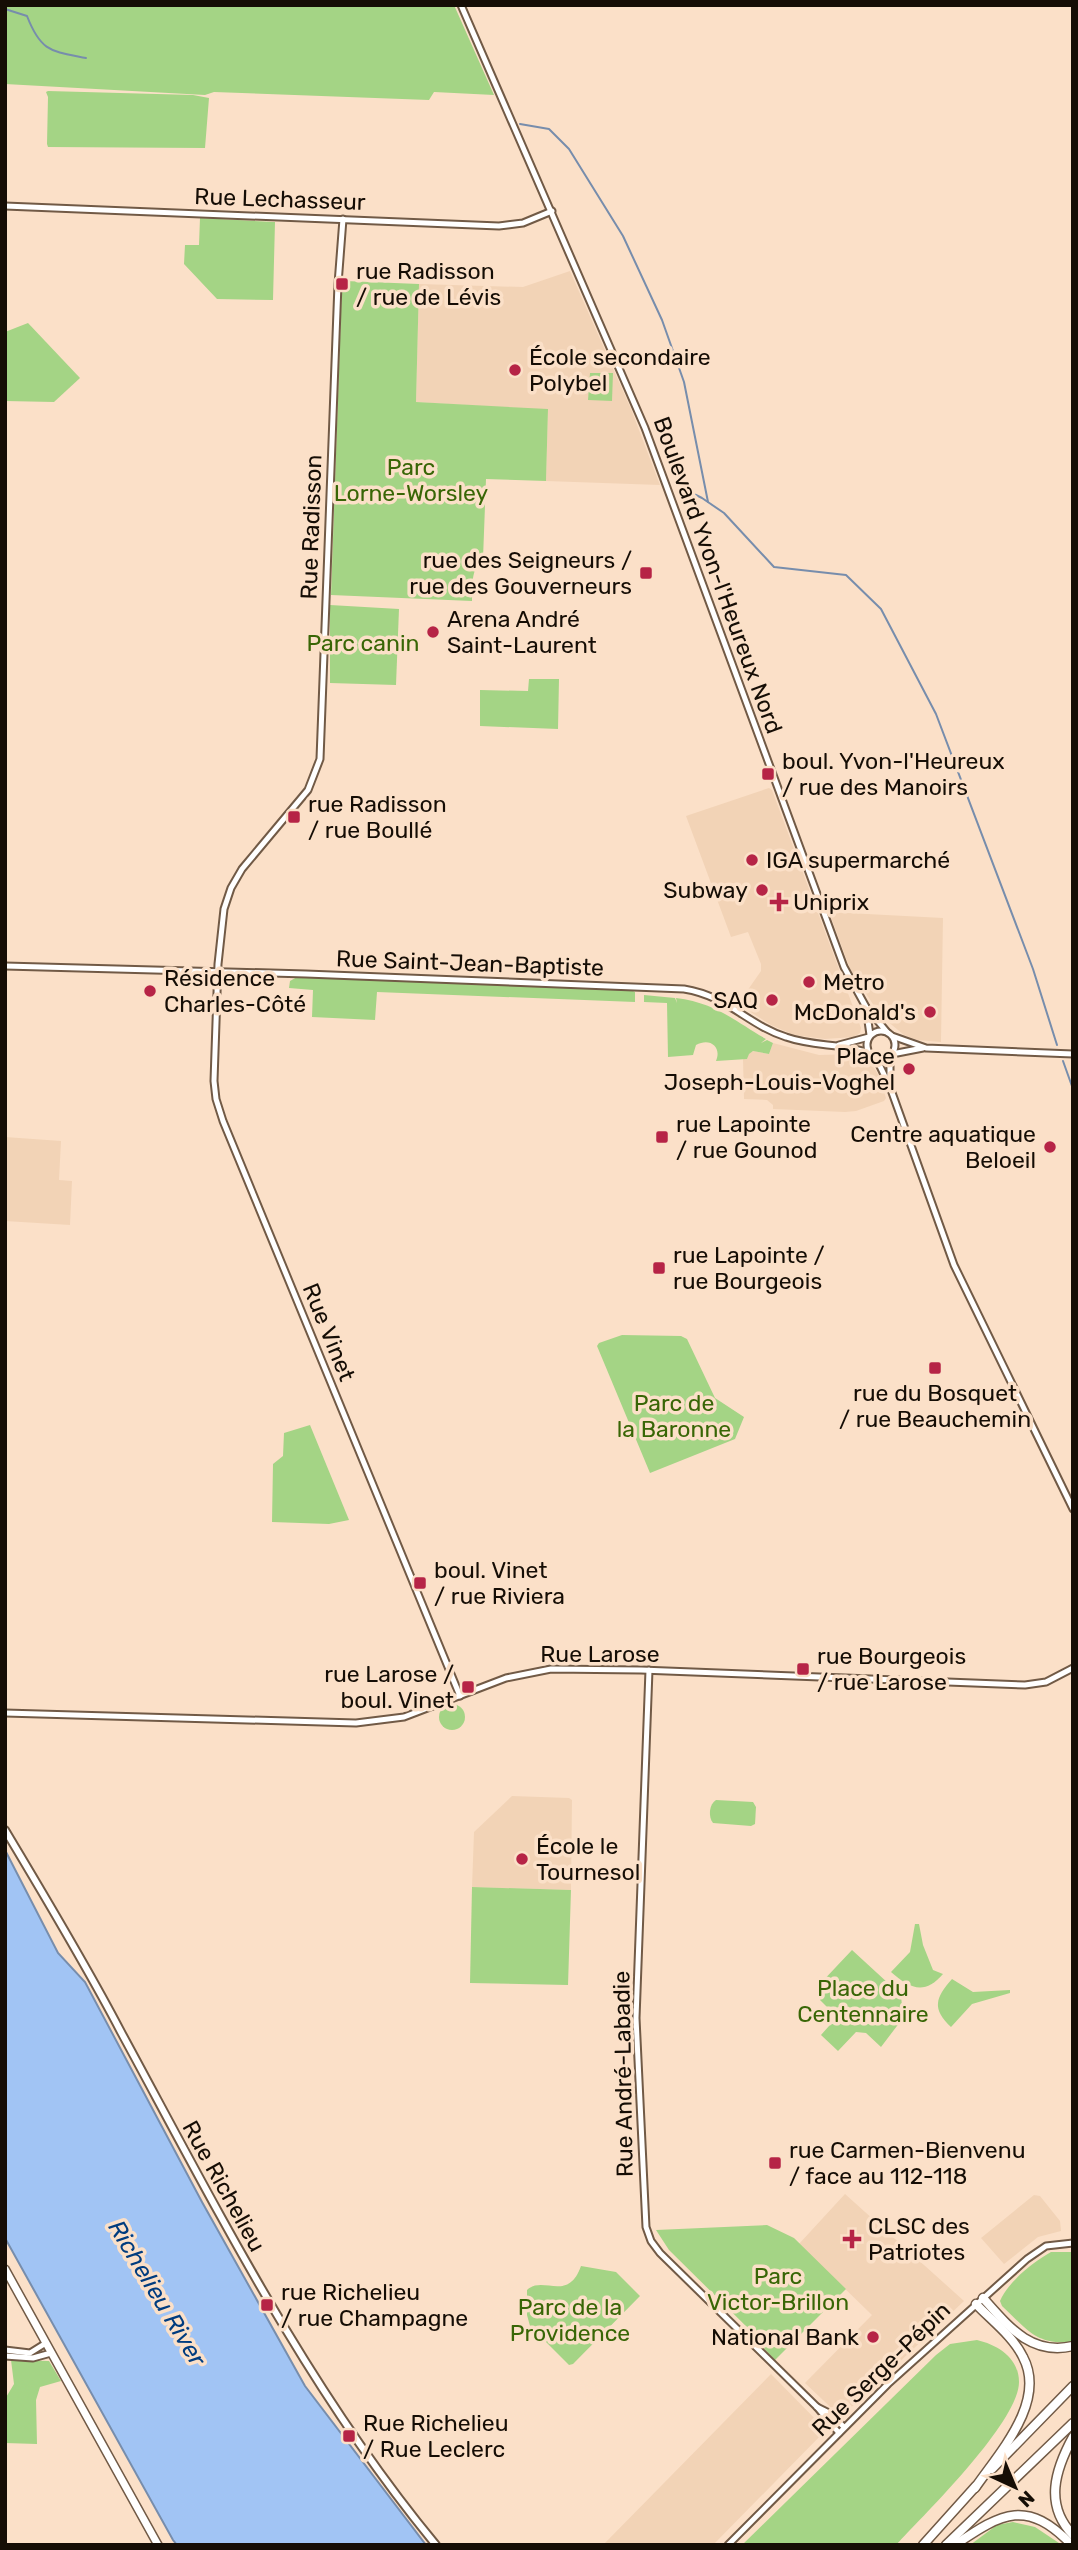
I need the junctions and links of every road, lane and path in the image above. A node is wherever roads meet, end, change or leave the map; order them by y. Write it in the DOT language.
graph roads {
  1 [pos="461,5"];
  2 [pos="5,206"];
  3 [pos="552,211"];
  4 [pos="343,219"];
  5 [pos="5,966"];
  6 [pos="218,972"];
  7 [pos="866,1007"];
  8 [pos="889,1034"];
  9 [pos="870,1036"];
  10 [pos="836,1045"];
  11 [pos="926,1048"];
  12 [pos="1073,1054"];
  13 [pos="891,1055"];
  14 [pos="873,1056"];
  15 [pos="890,1087"];
  16 [pos="1073,1509"];
  17 [pos="1073,1668"];
  18 [pos="649,1670"];
  19 [pos="460,1696"];
  20 [pos="5,1713"];
  21 [pos="5,1830"];
  22 [pos="1073,2243"];
  23 [pos="5,2269"];
  24 [pos="980,2301"];
  25 [pos="46,2343"];
  26 [pos="1073,2346"];
  27 [pos="5,2350"];
  28 [pos="51,2353"];
  29 [pos="5,2356"];
  30 [pos="1073,2386"];
  31 [pos="817,2407"];
  32 [pos="1073,2423"];
  33 [pos="844,2427"];
  34 [pos="839,2432"];
  35 [pos="1073,2437"];
  36 [pos="975,2488"];
  37 [pos="1073,2535"];
  38 [pos="158,2545"];
  39 [pos="436,2545"];
  40 [pos="728,2545"];
  41 [pos="923,2545"];
  42 [pos="946,2545"];
  43 [pos="955,2545"];
  44 [pos="1072,2545"];
  1 -- 3 [label="street, Boulevard Yvon-l'Heureux Nord"];
  2 -- 4 [label="street, Rue Lechasseur"];
  3 -- 4 [label="street, Rue Lechasseur"];
  3 -- 7 [label="street, Boulevard Yvon-l'Heureux Nord"];
  4 -- 6 [label="street, Rue Radisson"];
  5 -- 6 [label="street, Rue Saint-Jean-Baptiste"];
  6 -- 10 [label="street, Rue Saint-Jean-Baptiste"];
  6 -- 19 [label="street, Rue Vinet"];
  7 -- 8 [label="street, Boulevard Yvon-l'Heureux Nord"];
  7 -- 9 [label="street, Boulevard Yvon-l'Heureux Nord"];
  8 -- 9 [label="street"];
  8 -- 11 [label="street"];
  8 -- 13 [label="street"];
  9 -- 10 [label="street, Rue Saint-Jean-Baptiste"];
  9 -- 14 [label="street"];
  10 -- 14 [label="street, Rue Saint-Jean-Baptiste"];
  11 -- 12 [label="street"];
  11 -- 13 [label="street"];
  13 -- 14 [label="street"];
  13 -- 15 [label="street"];
  14 -- 15 [label="street"];
  15 -- 16 [label="street"];
  17 -- 18 [label="street, Rue Larose"];
  18 -- 19 [label="street, Rue Larose"];
  18 -- 31 [label="street, Rue André-Labadie"];
  19 -- 20 [label="street, Rue Larose"];
  21 -- 39 [label="main road, Rue Richelieu"];
  22 -- 24 [label="street, Rue Serge-Pépin"];
  23 -- 25 [label="main road"];
  24 -- 26 [label="highway"];
  24 -- 33 [label="street, Rue Serge-Pépin"];
  24 -- 36 [label="highway"];
  25 -- 27 [label="street"];
  25 -- 28 [label="main road"];
  28 -- 29 [label="street"];
  28 -- 38 [label="main road"];
  30 -- 36 [label="highway"];
  31 -- 33 [label="street, Rue André-Labadie"];
  31 -- 34 [label="street, Rue André-Labadie"];
  32 -- 42 [label="highway"];
  33 -- 34 [label="street, Rue Serge-Pépin"];
  34 -- 40 [label="street, Rue Serge-Pépin"];
  35 -- 37 [label="highway"];
  36 -- 41 [label="highway"];
  43 -- 44 [label="highway"];
}
